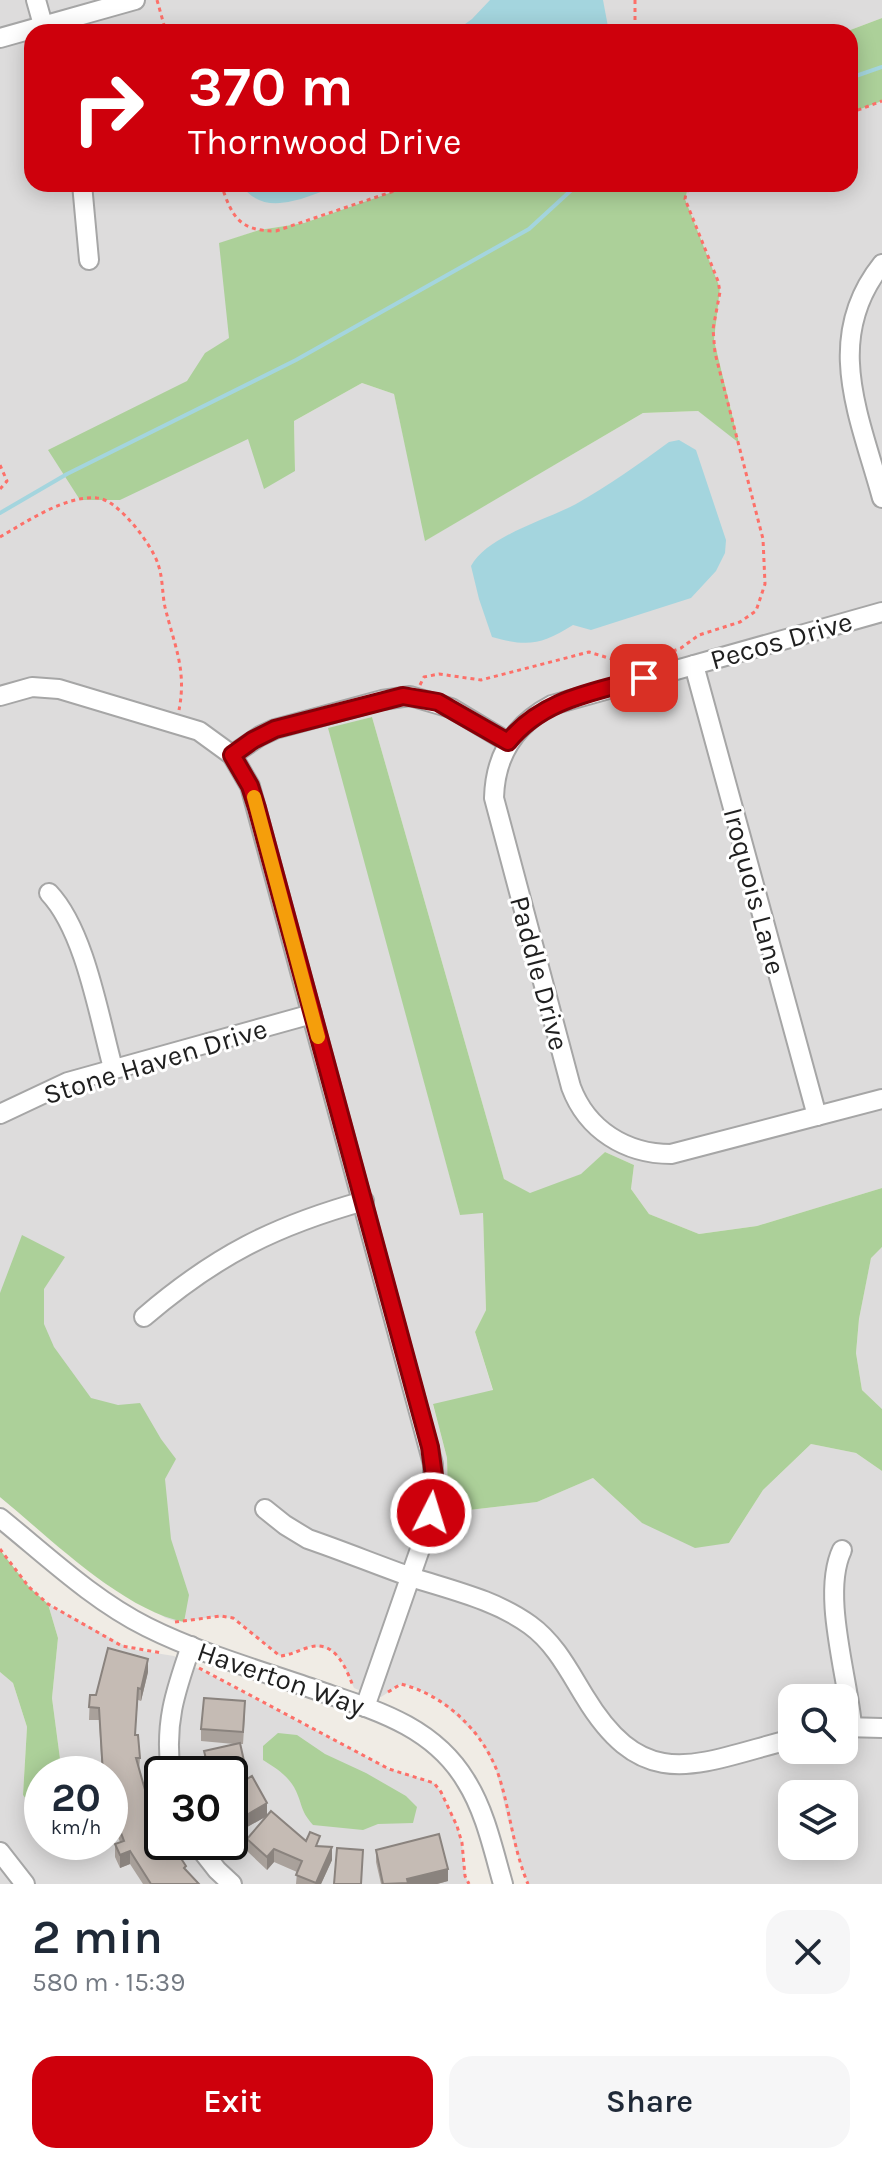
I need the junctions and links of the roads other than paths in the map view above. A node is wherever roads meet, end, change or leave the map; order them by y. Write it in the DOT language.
graph roads {
  1 [pos="36,0"];
  2 [pos="135,0"];
  3 [pos="43,24"];
  4 [pos="60,24"];
  5 [pos="24,33"];
  6 [pos="0,38"];
  7 [pos="83,192"];
  8 [pos="89,260"];
  9 [pos="882,264"];
  10 [pos="882,498"];
  11 [pos="882,612"];
  12 [pos="694,665"];
  13 [pos="0,696"];
  14 [pos="508,742"];
  15 [pos="232,755"];
  16 [pos="49,893"];
  17 [pos="312,1014"];
  18 [pos="113,1068"];
  19 [pos="882,1099"];
  20 [pos="0,1114"];
  21 [pos="817,1116"];
  22 [pos="364,1201"];
  23 [pos="144,1317"];
  24 [pos="265,1509"];
  25 [pos="0,1518"];
  26 [pos="842,1550"];
  27 [pos="410,1577"];
  28 [pos="188,1654"];
  29 [pos="843,1684"];
  30 [pos="365,1707"];
  31 [pos="858,1727"];
  32 [pos="882,1728"];
  33 [pos="778,1743"];
  34 [pos="169,1756"];
  35 [pos="2,1859"];
  36 [pos="209,1860"];
  37 [pos="25,1884"];
  38 [pos="232,1884"];
  39 [pos="503,1884"];
  1 -- 3 [label="street"];
  2 -- 4 [label="street"];
  5 -- 6 [label="street"];
  7 -- 8 [label="street"];
  9 -- 10 [label="street"];
  11 -- 12 [label="street, Pecos Drive"];
  12 -- 14 [label="street, Pecos Drive"];
  12 -- 21 [label="street, Iroquois Lane"];
  13 -- 15 [label="street"];
  14 -- 15 [label="street"];
  14 -- 21 [label="street, Paddle Drive"];
  15 -- 17 [label="street"];
  16 -- 18 [label="street"];
  17 -- 18 [label="street, Stone Haven Drive"];
  17 -- 22 [label="street"];
  18 -- 20 [label="street, Stone Haven Drive"];
  19 -- 21 [label="street"];
  22 -- 23 [label="street"];
  22 -- 27 [label="street"];
  24 -- 27 [label="street"];
  25 -- 28 [label="street, Haverton Way"];
  26 -- 29 [label="street"];
  27 -- 30 [label="street"];
  27 -- 33 [label="street"];
  28 -- 30 [label="street, Haverton Way"];
  28 -- 34 [label="street"];
  30 -- 39 [label="street, Haverton Way"];
  31 -- 32 [label="street"];
  35 -- 37 [label="street"];
  36 -- 38 [label="street"];
}
